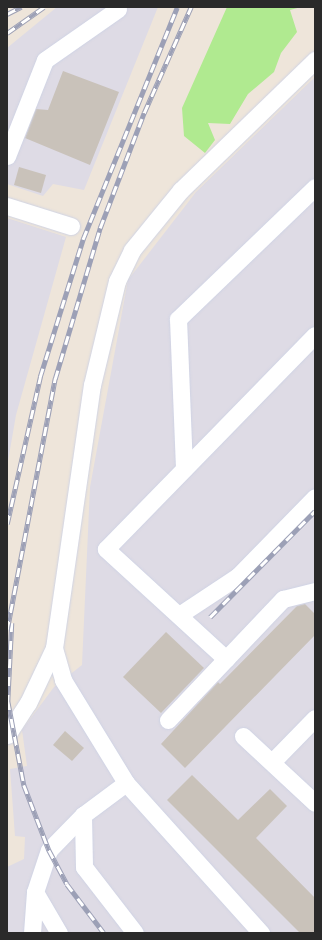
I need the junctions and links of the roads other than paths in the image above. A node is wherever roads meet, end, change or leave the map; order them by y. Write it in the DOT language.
graph roads {
  1 [pos="118,9"];
  2 [pos="315,60"];
  3 [pos="7,156"];
  4 [pos="315,187"];
  5 [pos="7,206"];
  6 [pos="71,226"];
  7 [pos="315,335"];
  8 [pos="184,468"];
  9 [pos="315,497"];
  10 [pos="315,591"];
  11 [pos="179,615"];
  12 [pos="54,648"];
  13 [pos="226,659"];
  14 [pos="315,718"];
  15 [pos="168,720"];
  16 [pos="7,735"];
  17 [pos="243,736"];
  18 [pos="273,760"];
  19 [pos="126,783"];
  20 [pos="315,803"];
  21 [pos="83,815"];
  22 [pos="35,892"];
  23 [pos="32,933"];
  24 [pos="59,933"];
  25 [pos="135,933"];
  26 [pos="261,933"];
  1 -- 3 [label="lane"];
  2 -- 12 [label="lane"];
  4 -- 8 [label="lane"];
  5 -- 6 [label="lane"];
  7 -- 8 [label="lane"];
  8 -- 11 [label="lane"];
  9 -- 11 [label="lane"];
  10 -- 13 [label="lane"];
  11 -- 13 [label="lane"];
  12 -- 16 [label="lane"];
  12 -- 19 [label="lane"];
  13 -- 15 [label="lane"];
  14 -- 18 [label="lane"];
  17 -- 18 [label="lane"];
  18 -- 20 [label="lane"];
  19 -- 21 [label="lane"];
  19 -- 26 [label="lane"];
  21 -- 22 [label="lane"];
  21 -- 25 [label="lane"];
  22 -- 23 [label="lane"];
  22 -- 24 [label="lane"];
}
